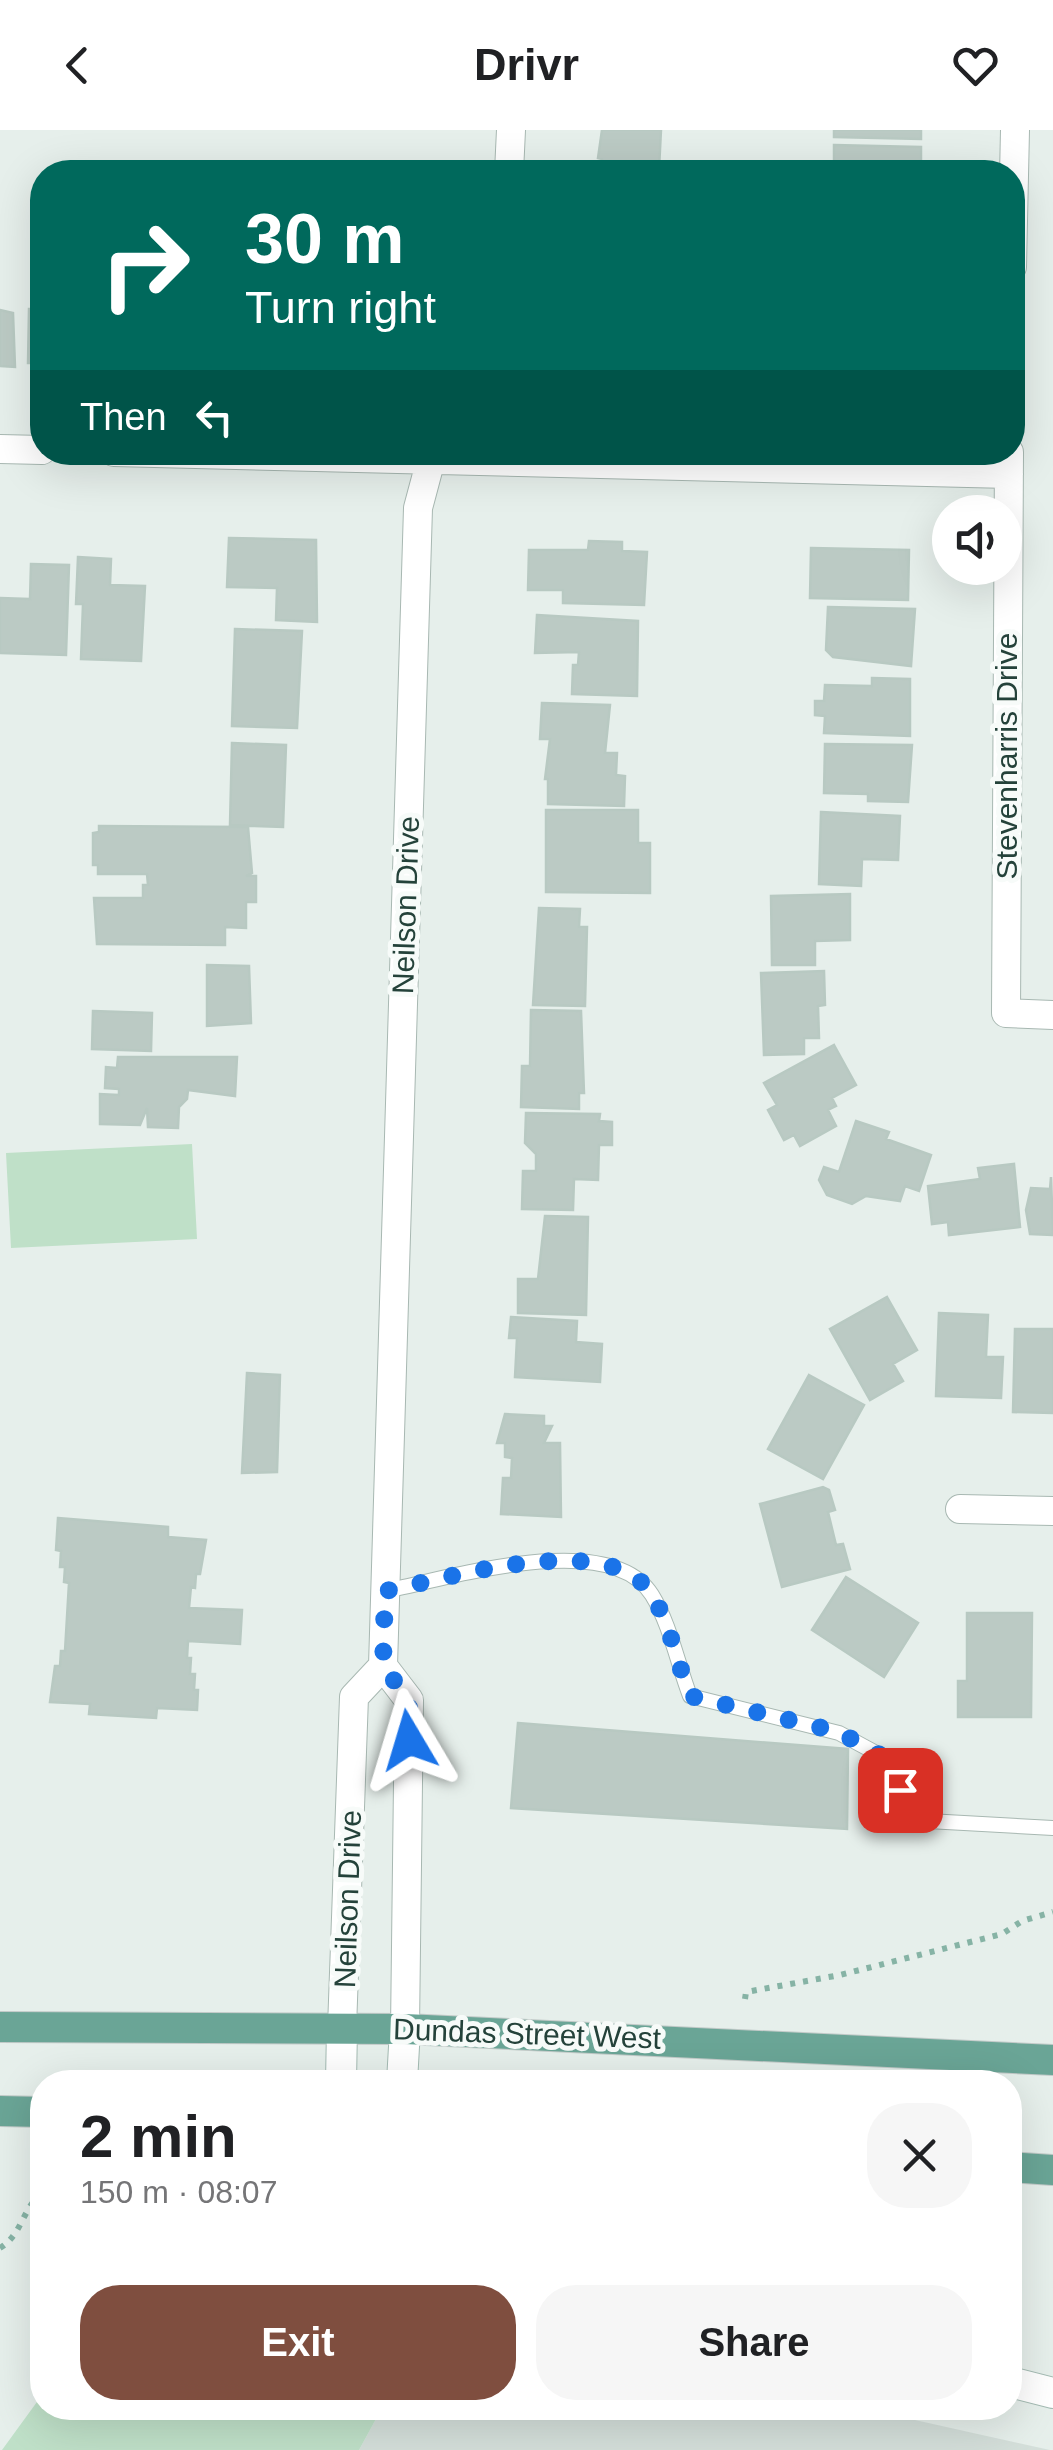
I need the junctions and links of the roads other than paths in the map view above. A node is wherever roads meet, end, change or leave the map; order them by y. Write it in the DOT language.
graph roads {
  1 [pos="511,130"];
  2 [pos="1015,130"];
  3 [pos="510,160"];
  4 [pos="1014,160"];
  5 [pos="0,449"];
  6 [pos="30,450"];
  7 [pos="433,465"];
  8 [pos="1009,465"];
  9 [pos="1053,1014"];
  10 [pos="960,1509"];
  11 [pos="1053,1511"];
  12 [pos="385,1591"];
  13 [pos="383,1666"];
  14 [pos="1053,1828"];
  15 [pos="0,2027"];
  16 [pos="342,2028"];
  17 [pos="405,2029"];
  18 [pos="1053,2060"];
  19 [pos="340,2070"];
  20 [pos="403,2070"];
  21 [pos="0,2112"];
  22 [pos="30,2112"];
  23 [pos="1022,2168"];
  24 [pos="1053,2170"];
  25 [pos="1022,2385"];
  26 [pos="1053,2394"];
  1 -- 3 [label="street"];
  2 -- 4 [label="street"];
  5 -- 6 [label="street"];
  7 -- 12 [label="street, Neilson Drive"];
  8 -- 9 [label="street, Stevenharris Drive"];
  10 -- 11 [label="street"];
  12 -- 13 [label="street, Neilson Drive"];
  12 -- 14 [label="lane"];
  13 -- 16 [label="street, Neilson Drive"];
  13 -- 17 [label="street, Neilson Drive"];
  15 -- 16 [label="main road, Dundas Street West"];
  16 -- 17 [label="main road, Dundas Street West"];
  16 -- 19 [label="main road, Neilson Drive"];
  17 -- 18 [label="main road, Dundas Street West"];
  17 -- 20 [label="main road, Neilson Drive"];
  21 -- 22 [label="main road"];
  23 -- 24 [label="main road"];
  25 -- 26 [label="main road"];
}
